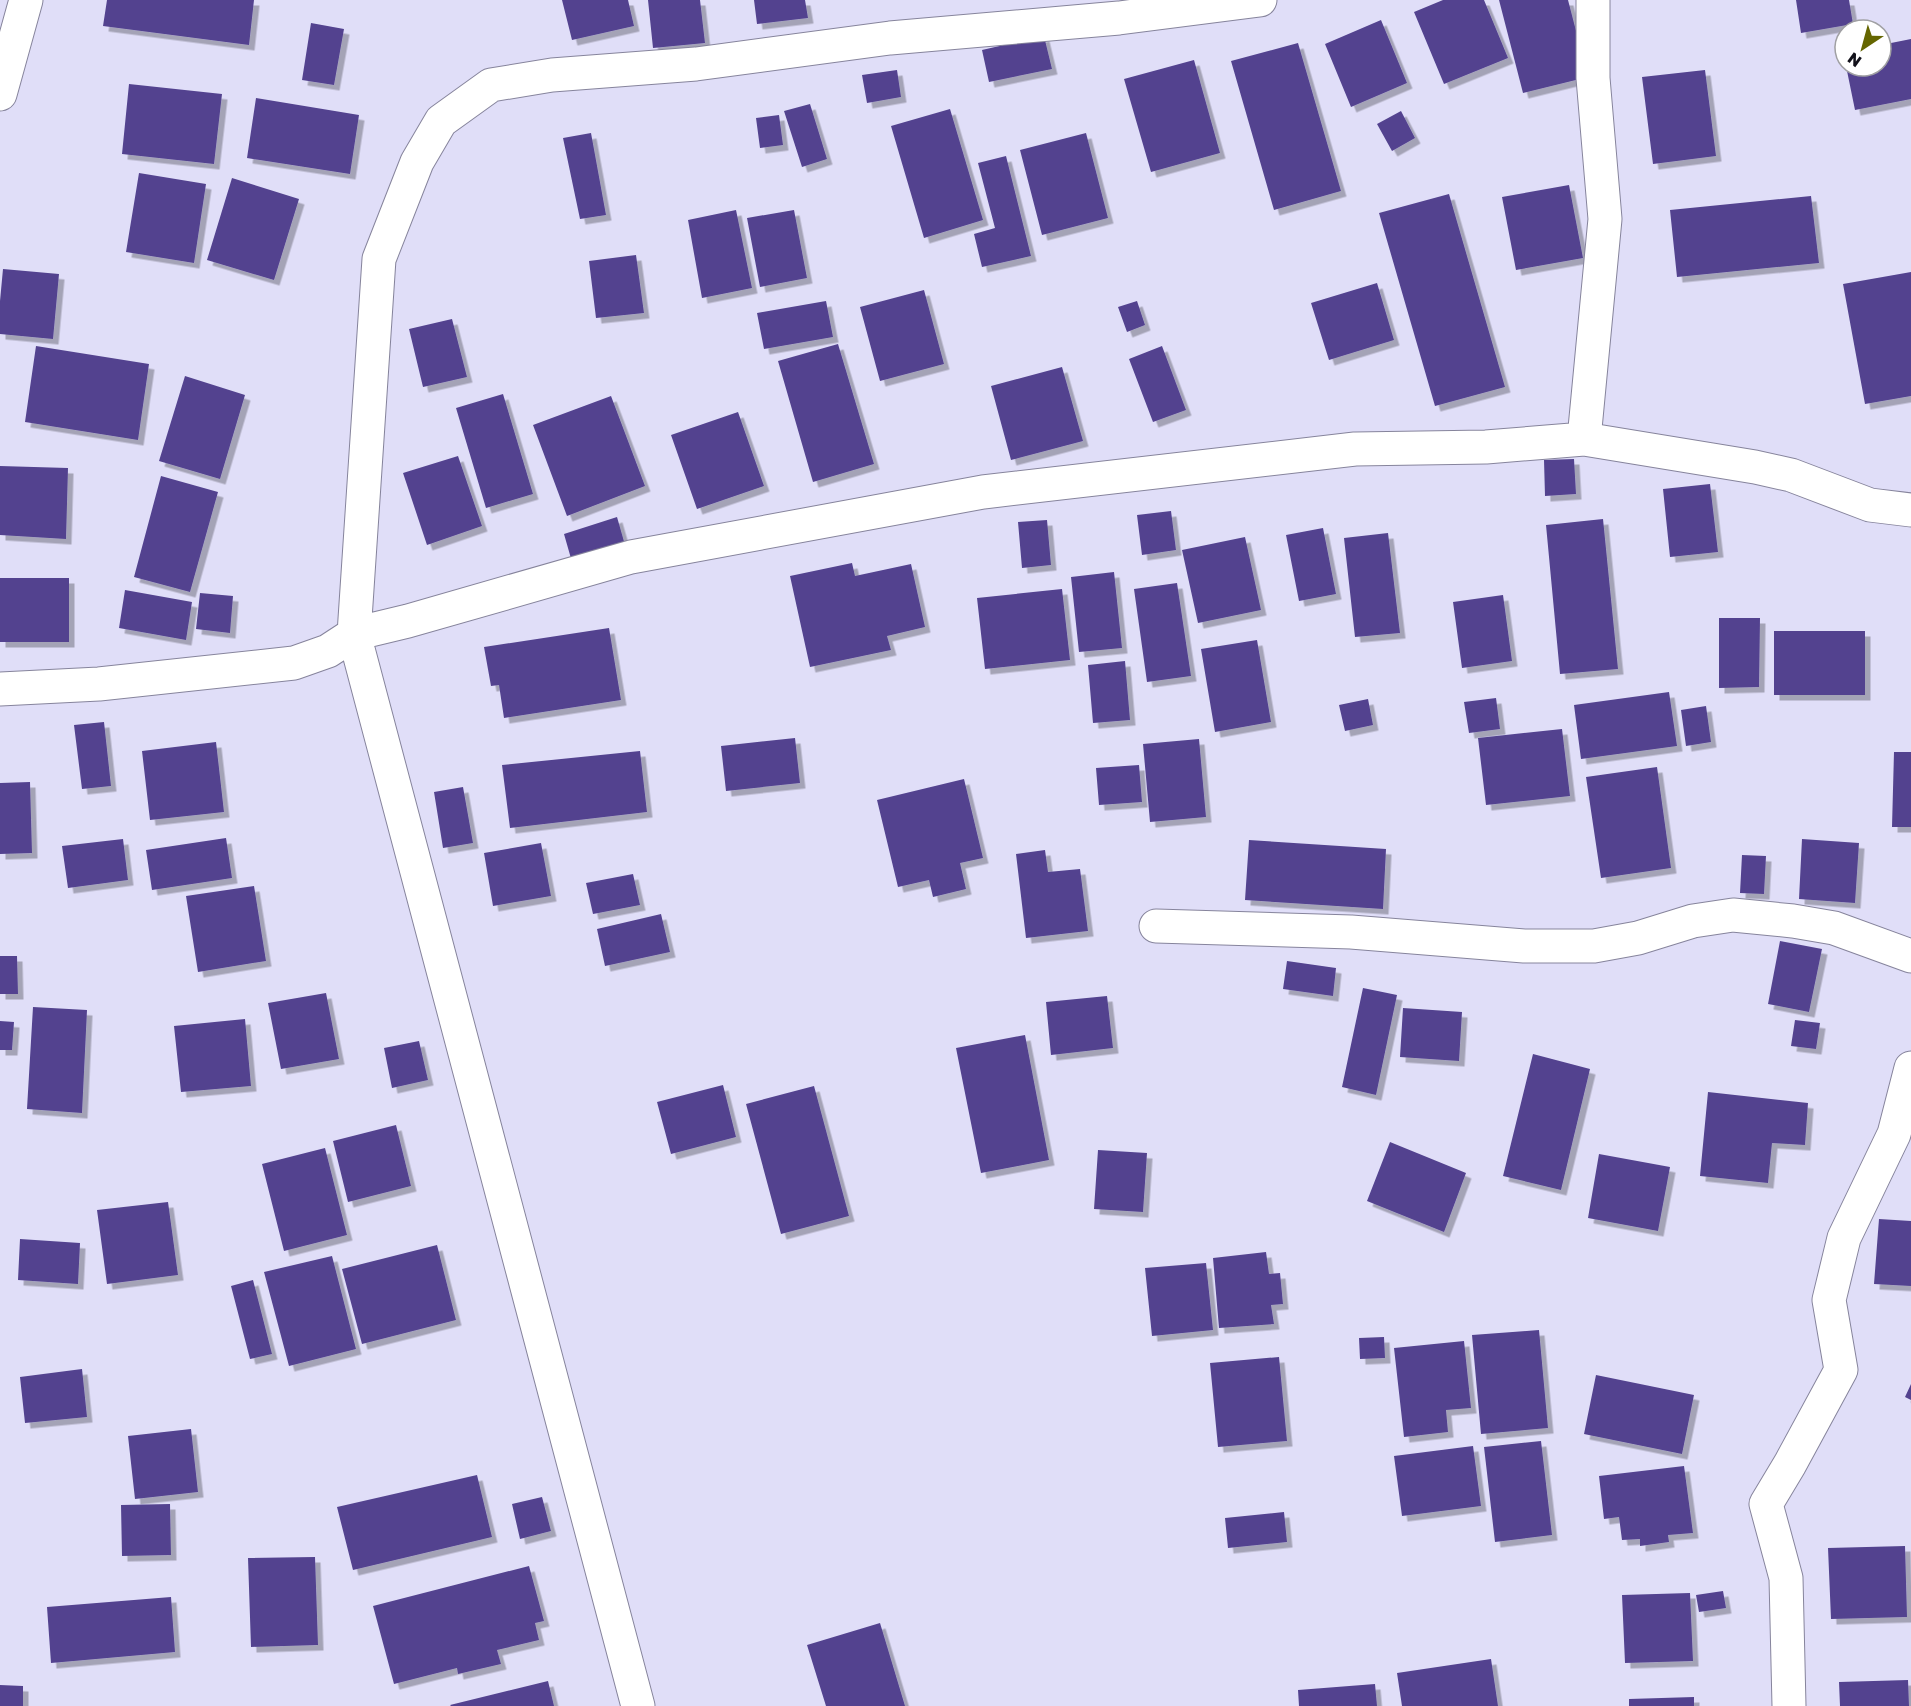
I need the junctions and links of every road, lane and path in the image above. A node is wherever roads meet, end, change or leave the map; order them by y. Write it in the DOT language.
graph roads {
  1 [pos="26,0"];
  2 [pos="1260,0"];
  3 [pos="1593,0"];
  4 [pos="0,94"];
  5 [pos="1584,439"];
  6 [pos="1911,510"];
  7 [pos="354,634"];
  8 [pos="0,689"];
  9 [pos="1156,926"];
  10 [pos="1911,956"];
  11 [pos="1911,1068"];
  12 [pos="638,1706"];
  13 [pos="1789,1706"];
  1 -- 4 [label="street"];
  2 -- 7 [label="street"];
  3 -- 5 [label="street"];
  5 -- 6 [label="street"];
  5 -- 7 [label="street"];
  7 -- 8 [label="street"];
  7 -- 12 [label="street"];
  9 -- 10 [label="street"];
  11 -- 13 [label="street"];
}
